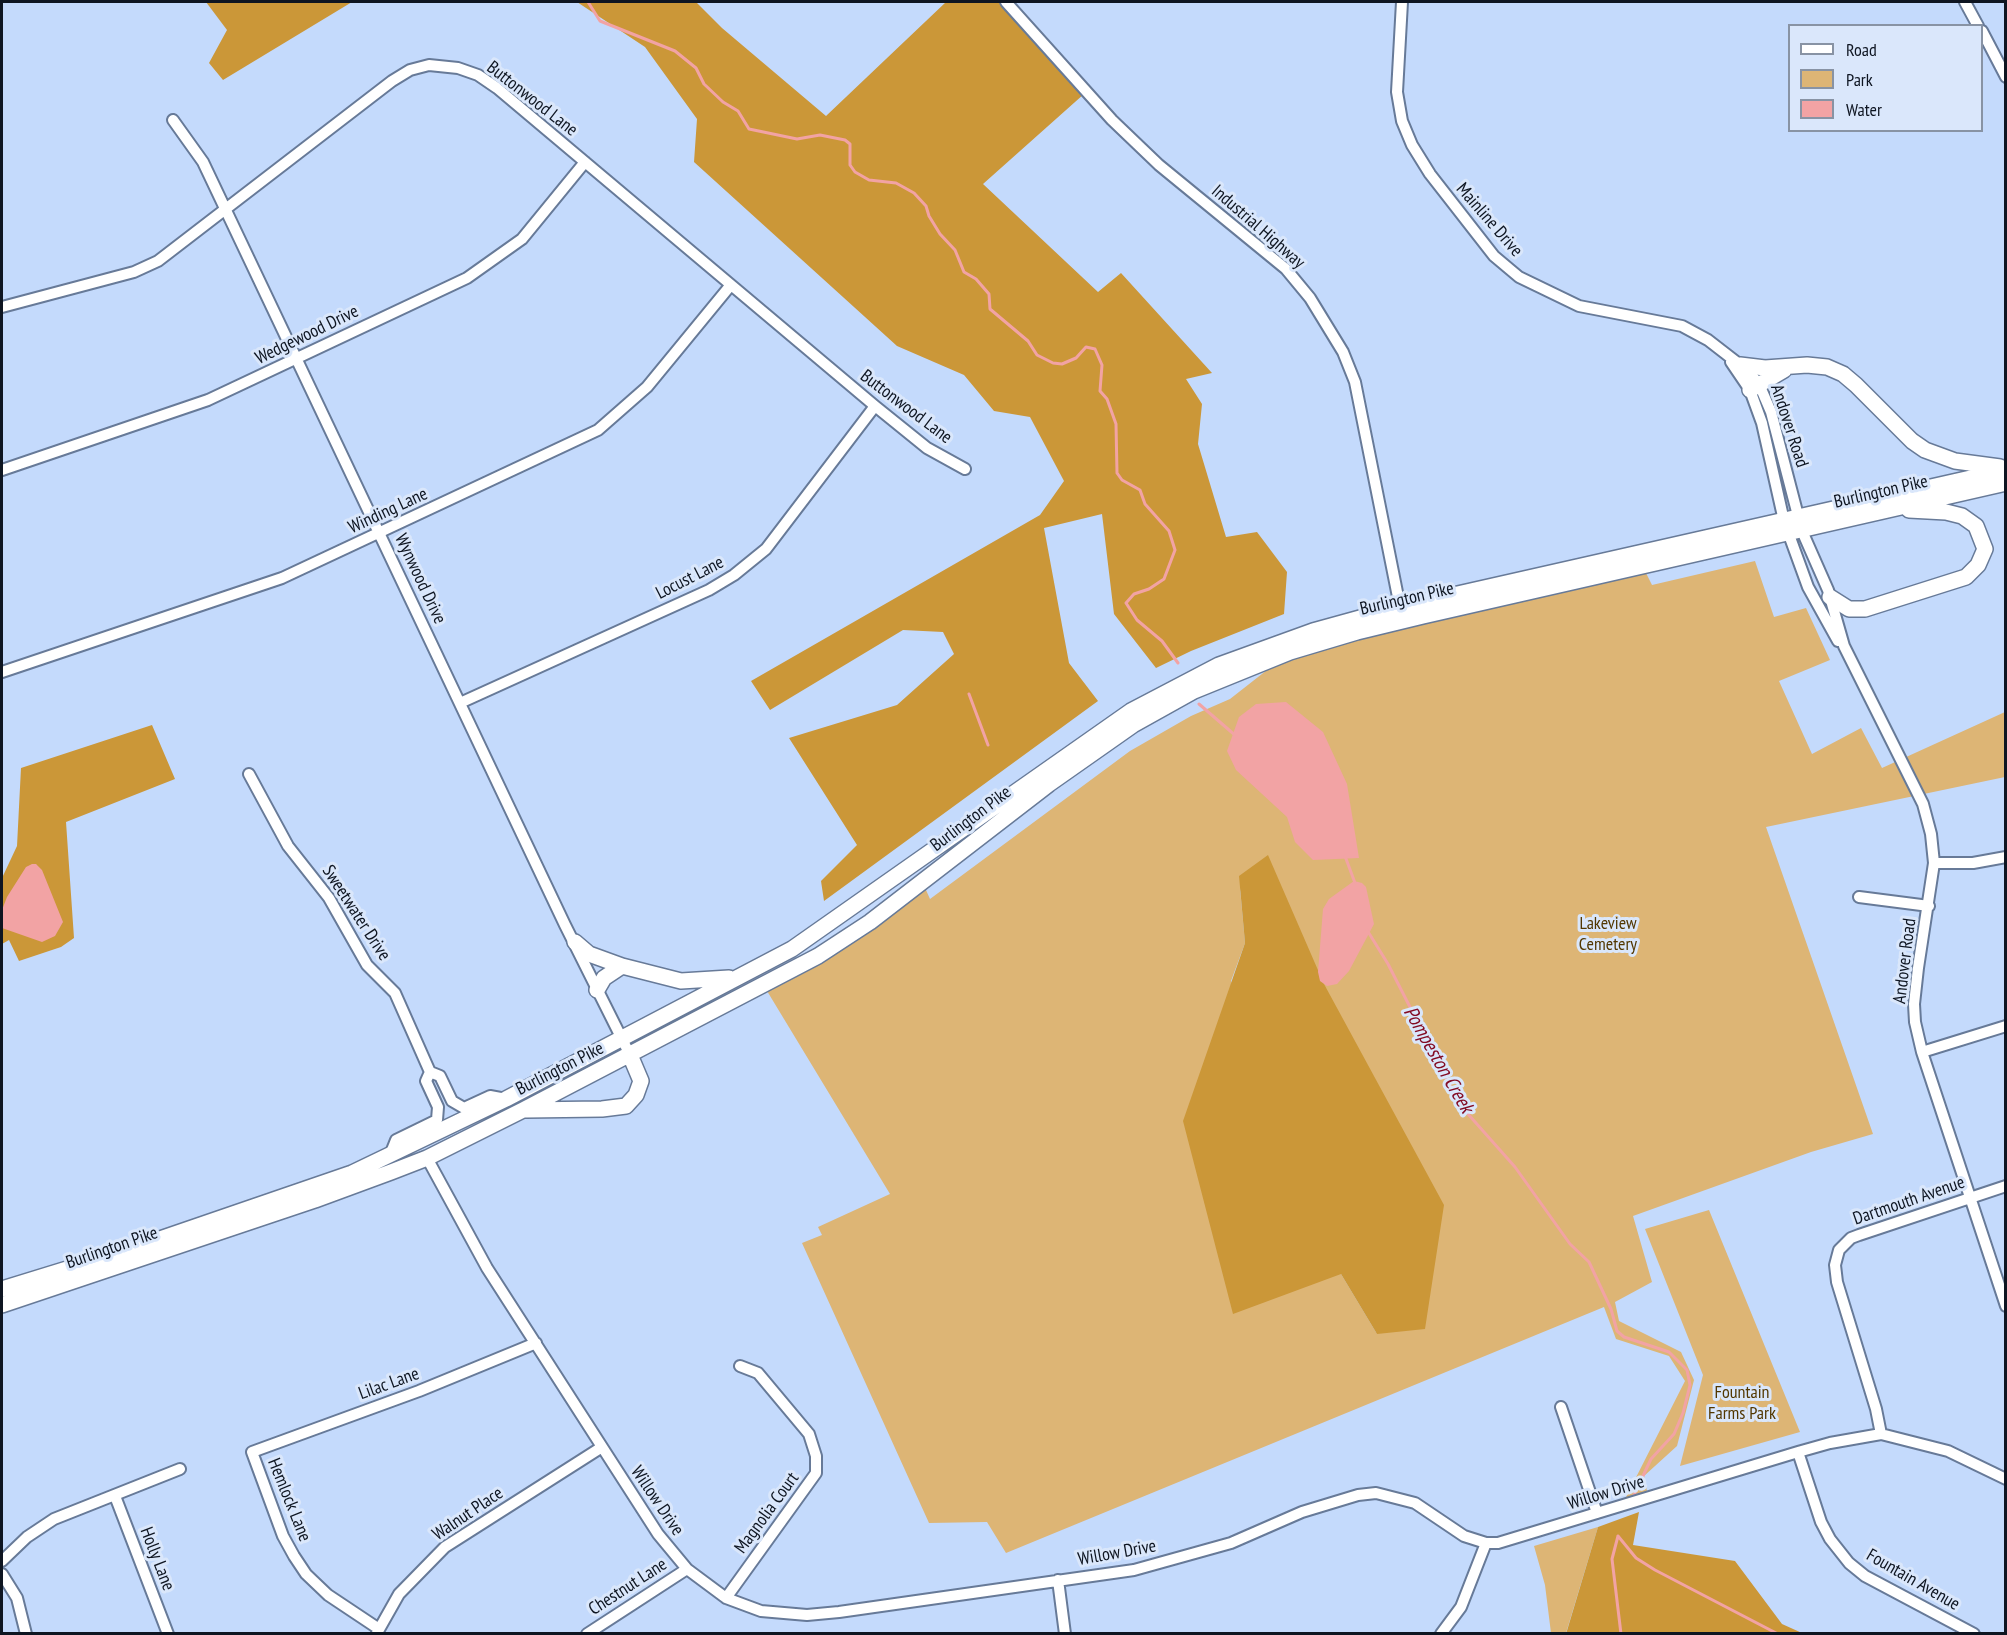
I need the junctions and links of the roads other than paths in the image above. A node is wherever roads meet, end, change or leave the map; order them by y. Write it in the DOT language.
graph roads {
  1 [pos="1006,2"];
  2 [pos="1402,2"];
  3 [pos="1965,2"];
  4 [pos="1977,24"];
  5 [pos="1983,33"];
  6 [pos="2006,77"];
  7 [pos="173,120"];
  8 [pos="585,162"];
  9 [pos="225,209"];
  10 [pos="730,286"];
  11 [pos="2,307"];
  12 [pos="297,360"];
  13 [pos="1734,361"];
  14 [pos="1792,366"];
  15 [pos="1755,387"];
  16 [pos="875,406"];
  17 [pos="965,469"];
  18 [pos="2006,469"];
  19 [pos="2,470"];
  20 [pos="2006,483"];
  21 [pos="1891,509"];
  22 [pos="1793,526"];
  23 [pos="380,533"];
  24 [pos="1830,597"];
  25 [pos="1400,607"];
  26 [pos="1851,662"];
  27 [pos="2,672"];
  28 [pos="460,703"];
  29 [pos="249,774"];
  30 [pos="2006,856"];
  31 [pos="1934,863"];
  32 [pos="1859,897"];
  33 [pos="1929,906"];
  34 [pos="575,942"];
  35 [pos="622,966"];
  36 [pos="738,978"];
  37 [pos="597,990"];
  38 [pos="2006,1026"];
  39 [pos="621,1039"];
  40 [pos="1922,1052"];
  41 [pos="630,1055"];
  42 [pos="430,1072"];
  43 [pos="506,1099"];
  44 [pos="523,1110"];
  45 [pos="390,1156"];
  46 [pos="427,1158"];
  47 [pos="2006,1186"];
  48 [pos="1970,1197"];
  49 [pos="2,1289"];
  50 [pos="2,1305"];
  51 [pos="2006,1306"];
  52 [pos="536,1343"];
  53 [pos="740,1366"];
  54 [pos="1561,1407"];
  55 [pos="1881,1434"];
  56 [pos="602,1447"];
  57 [pos="252,1452"];
  58 [pos="1798,1452"];
  59 [pos="180,1469"];
  60 [pos="2005,1478"];
  61 [pos="115,1496"];
  62 [pos="1598,1513"];
  63 [pos="1486,1543"];
  64 [pos="2,1561"];
  65 [pos="687,1569"];
  66 [pos="2,1574"];
  67 [pos="1058,1580"];
  68 [pos="726,1598"];
  69 [pos="378,1631"];
  70 [pos="26,1634"];
  71 [pos="168,1634"];
  72 [pos="587,1634"];
  73 [pos="1065,1634"];
  74 [pos="1442,1634"];
  75 [pos="1974,1634"];
  1 -- 25 [label="street, Industrial Highway"];
  2 -- 13 [label="street, Mainline Drive"];
  3 -- 4 [label="street"];
  5 -- 6 [label="street"];
  7 -- 9 [label="street, Wynwood Drive"];
  8 -- 9 [label="street, Buttonwood Lane"];
  8 -- 10 [label="street, Buttonwood Lane"];
  8 -- 12 [label="street, Wedgewood Drive"];
  9 -- 11 [label="street, Buttonwood Lane"];
  9 -- 12 [label="street, Wynwood Drive"];
  10 -- 16 [label="street, Buttonwood Lane"];
  10 -- 23 [label="street, Winding Lane"];
  12 -- 19 [label="street, Wedgewood Drive"];
  12 -- 23 [label="street, Wynwood Drive"];
  13 -- 14 [label="highway"];
  13 -- 15 [label="street, Andover Road"];
  14 -- 15 [label="highway"];
  14 -- 18 [label="highway"];
  15 -- 22 [label="street, Andover Road"];
  16 -- 17 [label="street, Buttonwood Lane"];
  16 -- 28 [label="street, Locust Lane"];
  18 -- 22 [label="highway, Burlington Pike"];
  20 -- 21 [label="highway, Burlington Pike"];
  21 -- 22 [label="highway, Burlington Pike"];
  21 -- 24 [label="highway"];
  22 -- 24 [label="street, Andover Road"];
  22 -- 25 [label="highway, Burlington Pike"];
  22 -- 26 [label="street, Andover Road"];
  22 -- 41 [label="highway, Burlington Pike"];
  23 -- 27 [label="street, Winding Lane"];
  23 -- 28 [label="street, Wynwood Drive"];
  24 -- 26 [label="street, Andover Road"];
  25 -- 36 [label="highway, Burlington Pike"];
  26 -- 31 [label="street, Andover Road"];
  28 -- 34 [label="street, Wynwood Drive"];
  29 -- 42 [label="street, Sweetwater Drive"];
  30 -- 31 [label="street"];
  31 -- 33 [label="street, Andover Road"];
  32 -- 33 [label="street"];
  33 -- 40 [label="street, Andover Road"];
  34 -- 35 [label="highway"];
  34 -- 37 [label="street, Wynwood Drive"];
  35 -- 36 [label="highway"];
  35 -- 37 [label="highway"];
  36 -- 39 [label="highway, Burlington Pike"];
  37 -- 39 [label="street, Wynwood Drive"];
  38 -- 40 [label="street"];
  39 -- 41 [label="street, Wynwood Drive"];
  39 -- 43 [label="highway, Burlington Pike"];
  40 -- 48 [label="street, Andover Road"];
  41 -- 44 [label="highway, Burlington Pike"];
  41 -- 44 [label="highway"];
  42 -- 43 [label="street, Sweetwater Drive"];
  42 -- 45 [label="street, Sweetwater Drive"];
  43 -- 45 [label="highway, Burlington Pike"];
  44 -- 46 [label="highway, Burlington Pike"];
  45 -- 49 [label="highway, Burlington Pike"];
  46 -- 50 [label="highway, Burlington Pike"];
  46 -- 52 [label="street, Willow Drive"];
  47 -- 48 [label="street, Dartmouth Avenue"];
  48 -- 51 [label="street, Andover Road"];
  48 -- 55 [label="street, Dartmouth Avenue"];
  52 -- 56 [label="street, Willow Drive"];
  52 -- 57 [label="street, Lilac Lane"];
  53 -- 68 [label="street, Magnolia Court"];
  54 -- 62 [label="street"];
  55 -- 58 [label="street, Willow Drive"];
  55 -- 60 [label="street, Willow Drive"];
  56 -- 65 [label="street, Willow Drive"];
  56 -- 69 [label="street, Walnut Place"];
  57 -- 69 [label="street, Hemlock Lane"];
  58 -- 62 [label="street, Willow Drive"];
  58 -- 75 [label="street, Fountain Avenue"];
  59 -- 61 [label="street"];
  61 -- 64 [label="street"];
  61 -- 71 [label="street, Holly Lane"];
  62 -- 63 [label="street, Willow Drive"];
  63 -- 67 [label="street, Willow Drive"];
  63 -- 74 [label="street"];
  65 -- 68 [label="street, Willow Drive"];
  65 -- 72 [label="street, Chestnut Lane"];
  66 -- 70 [label="street"];
  67 -- 68 [label="street, Willow Drive"];
  67 -- 73 [label="street"];
}
